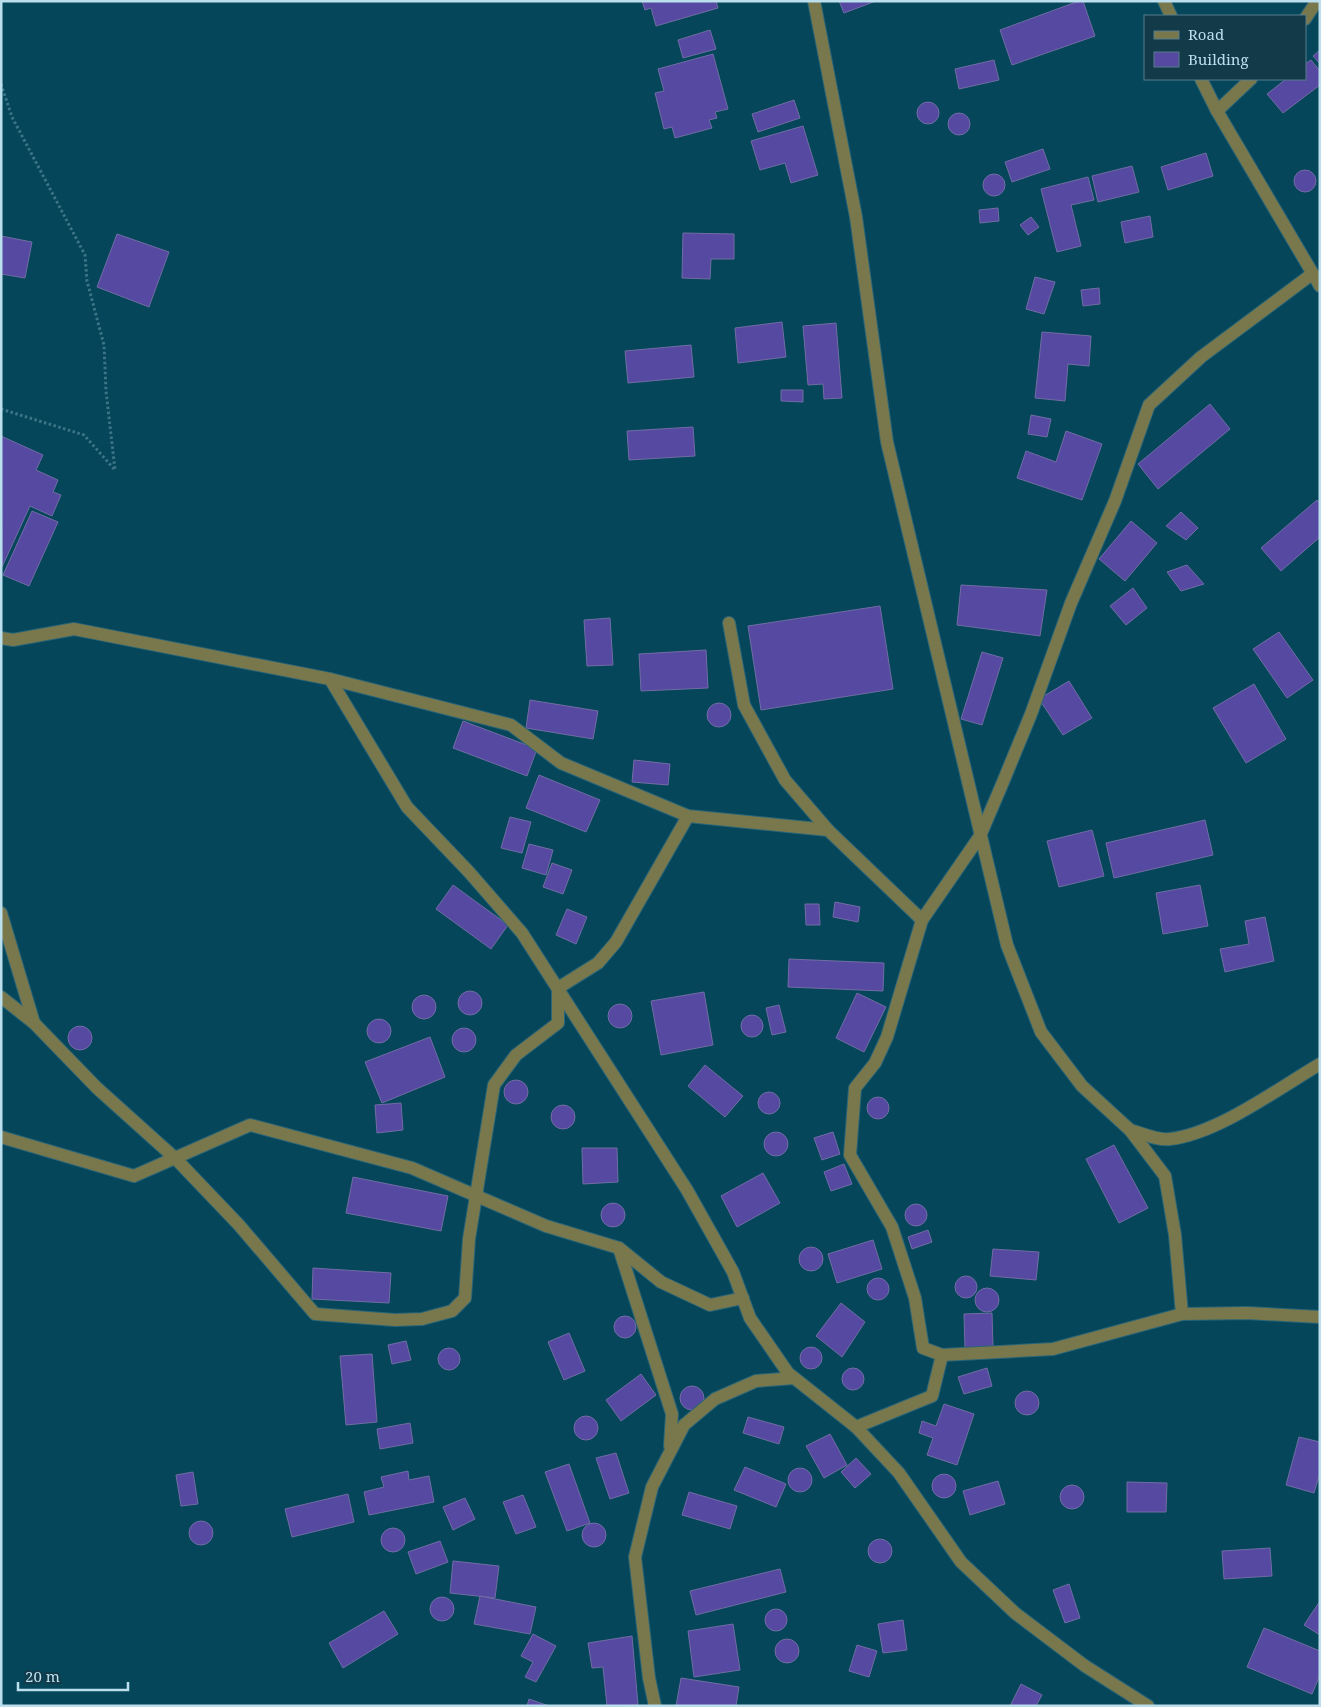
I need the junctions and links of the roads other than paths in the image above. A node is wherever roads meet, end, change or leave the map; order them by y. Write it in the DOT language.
graph roads {
  1 [pos="814,1"];
  2 [pos="1164,1"];
  3 [pos="1318,1"];
  4 [pos="1171,15"];
  5 [pos="1306,18"];
  6 [pos="1202,80"];
  7 [pos="1250,80"];
  8 [pos="1217,111"];
  9 [pos="1312,274"];
  10 [pos="1320,286"];
  11 [pos="729,623"];
  12 [pos="1,638"];
  13 [pos="330,679"];
  14 [pos="688,816"];
  15 [pos="828,830"];
  16 [pos="980,836"];
  17 [pos="1,913"];
  18 [pos="922,920"];
  19 [pos="4,933"];
  20 [pos="558,988"];
  21 [pos="1,997"];
  22 [pos="34,1023"];
  23 [pos="1320,1064"];
  24 [pos="1130,1130"];
  25 [pos="1,1136"];
  26 [pos="176,1159"];
  27 [pos="476,1198"];
  28 [pos="619,1248"];
  29 [pos="743,1298"];
  30 [pos="1182,1314"];
  31 [pos="1320,1317"];
  32 [pos="942,1355"];
  33 [pos="794,1378"];
  34 [pos="856,1427"];
  35 [pos="669,1453"];
  36 [pos="655,1706"];
  37 [pos="1148,1706"];
  1 -- 16 [label="street"];
  2 -- 4 [label="street"];
  3 -- 5 [label="street"];
  6 -- 8 [label="street"];
  7 -- 8 [label="street"];
  8 -- 9 [label="street"];
  9 -- 10 [label="street"];
  9 -- 16 [label="street"];
  11 -- 15 [label="street"];
  12 -- 13 [label="street"];
  13 -- 14 [label="street"];
  13 -- 20 [label="street"];
  14 -- 15 [label="street"];
  14 -- 20 [label="street"];
  15 -- 18 [label="street"];
  16 -- 18 [label="street"];
  16 -- 24 [label="street"];
  17 -- 19 [label="street"];
  18 -- 32 [label="street"];
  19 -- 22 [label="street"];
  20 -- 27 [label="street"];
  20 -- 29 [label="street"];
  21 -- 22 [label="street"];
  22 -- 26 [label="street"];
  23 -- 24 [label="street"];
  24 -- 30 [label="street"];
  25 -- 26 [label="street"];
  26 -- 27 [label="street"];
  26 -- 27 [label="street"];
  27 -- 28 [label="street"];
  28 -- 29 [label="street"];
  28 -- 35 [label="street"];
  29 -- 33 [label="street"];
  30 -- 31 [label="street"];
  30 -- 32 [label="street"];
  32 -- 34 [label="street"];
  33 -- 34 [label="street"];
  33 -- 35 [label="street"];
  34 -- 37 [label="street"];
  35 -- 36 [label="street"];
}
